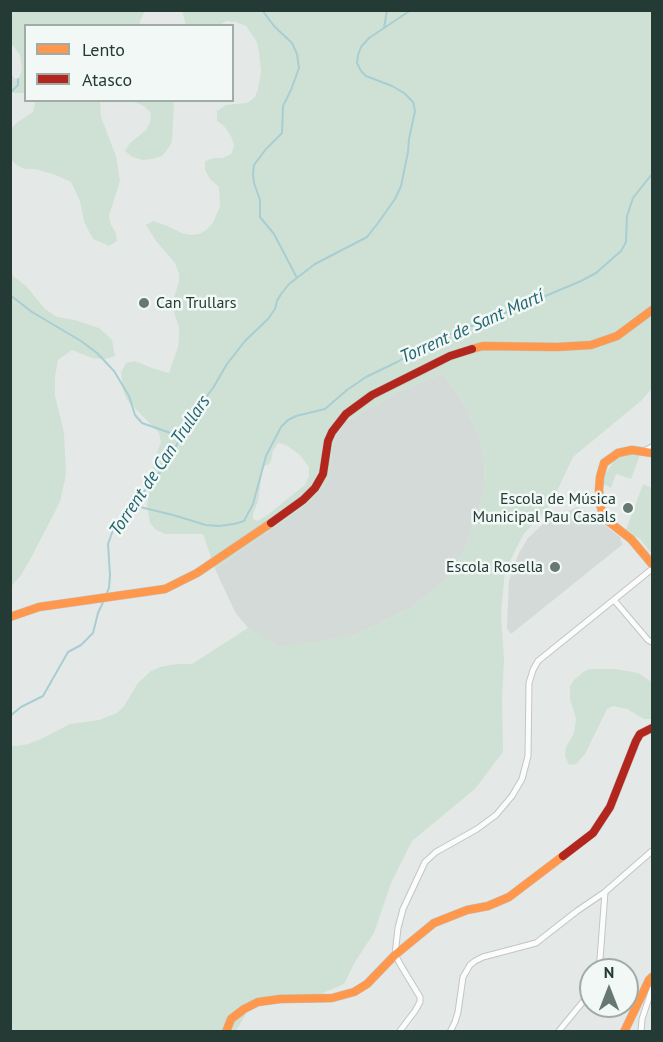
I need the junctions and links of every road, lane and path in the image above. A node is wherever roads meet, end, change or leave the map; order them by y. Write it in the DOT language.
graph roads {
  1 [pos="652,310"];
  2 [pos="652,447"];
  3 [pos="644,451"];
  4 [pos="652,453"];
  5 [pos="652,564"];
  6 [pos="652,569"];
  7 [pos="614,600"];
  8 [pos="10,617"];
  9 [pos="652,642"];
  10 [pos="652,728"];
  11 [pos="652,851"];
  12 [pos="605,892"];
  13 [pos="395,955"];
  14 [pos="600,958"];
  15 [pos="652,977"];
  16 [pos="652,989"];
  17 [pos="579,1007"];
  18 [pos="226,1032"];
  19 [pos="399,1032"];
  20 [pos="450,1032"];
  21 [pos="558,1032"];
  22 [pos="624,1032"];
  23 [pos="641,1032"];
  1 -- 8 [label="street"];
  2 -- 3 [label="street"];
  3 -- 4 [label="street"];
  3 -- 5 [label="street"];
  6 -- 7 [label="street"];
  7 -- 9 [label="street"];
  7 -- 13 [label="street"];
  10 -- 13 [label="street"];
  11 -- 12 [label="street"];
  12 -- 14 [label="street"];
  12 -- 20 [label="street"];
  13 -- 18 [label="street"];
  13 -- 19 [label="street"];
  15 -- 22 [label="street"];
  16 -- 23 [label="street"];
  17 -- 21 [label="street"];
}
